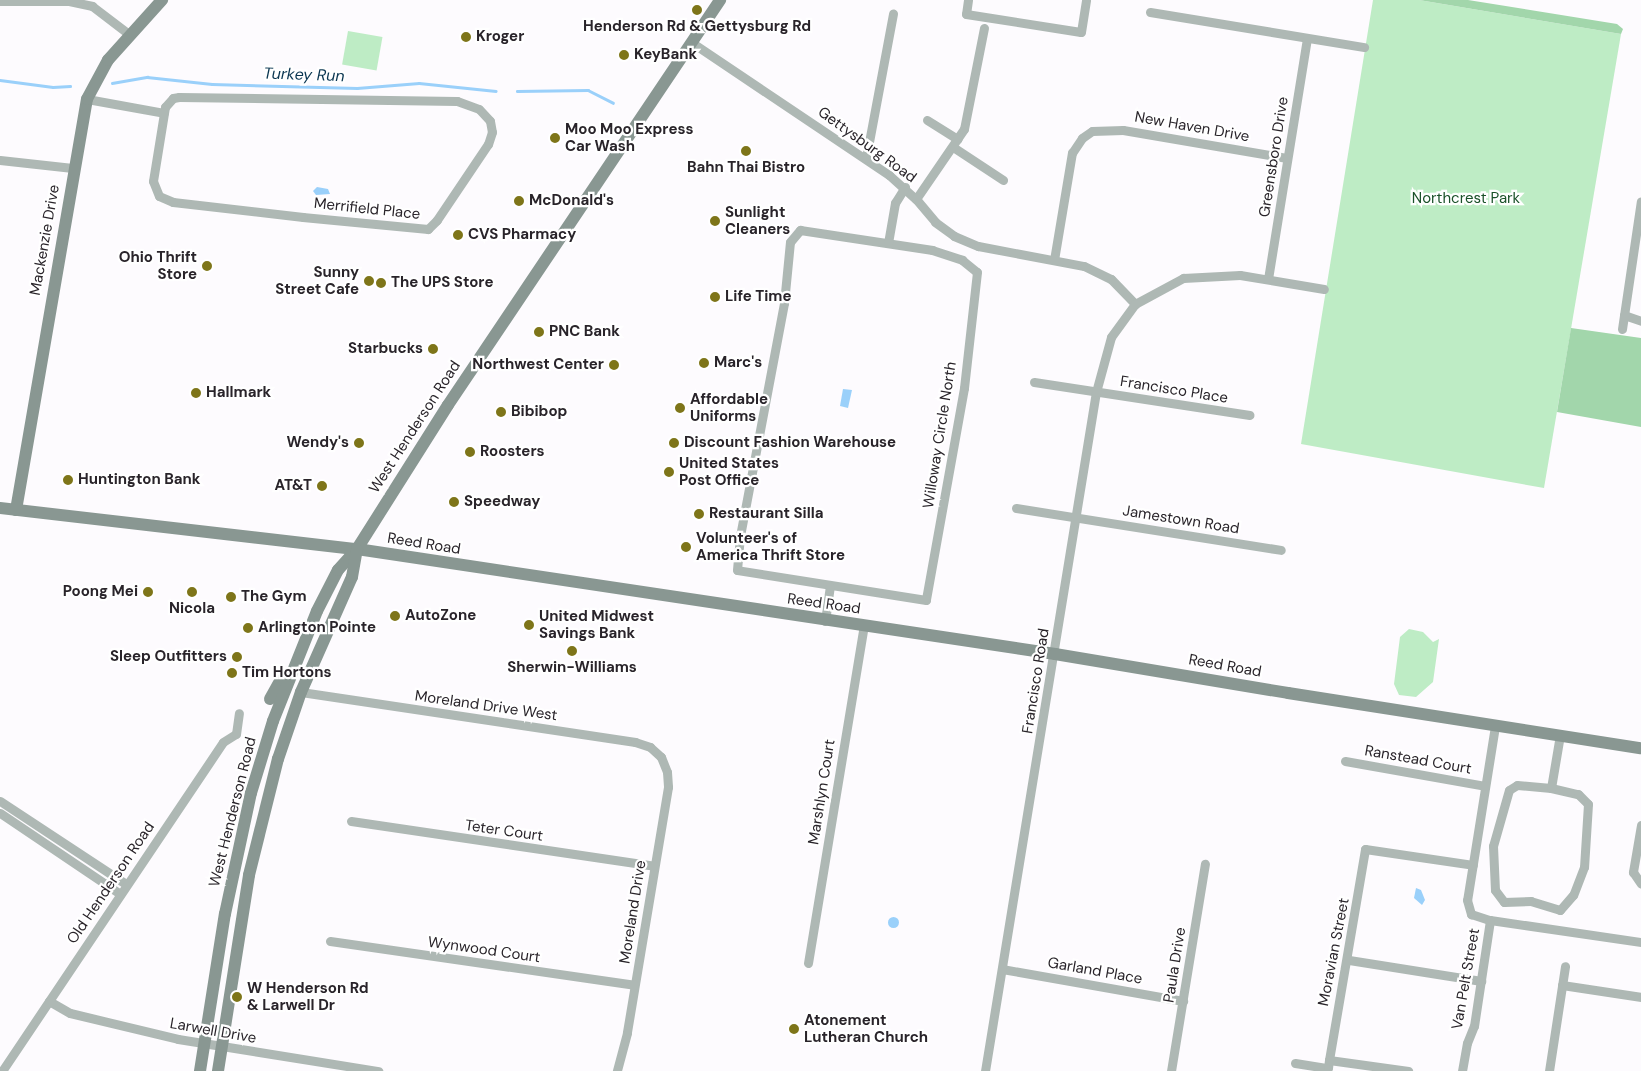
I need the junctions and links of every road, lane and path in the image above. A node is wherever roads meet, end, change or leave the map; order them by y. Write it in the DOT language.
graph roads {
  1 [pos="34,0"];
  2 [pos="162,0"];
  3 [pos="720,0"];
  4 [pos="968,0"];
  5 [pos="1086,0"];
  6 [pos="0,1"];
  7 [pos="1150,12"];
  8 [pos="893,14"];
  9 [pos="984,28"];
  10 [pos="130,36"];
  11 [pos="1308,39"];
  12 [pos="691,42"];
  13 [pos="1364,47"];
  14 [pos="87,99"];
  15 [pos="164,113"];
  16 [pos="927,120"];
  17 [pos="956,143"];
  18 [pos="866,158"];
  19 [pos="1287,158"];
  20 [pos="0,160"];
  21 [pos="73,168"];
  22 [pos="1003,180"];
  23 [pos="905,187"];
  24 [pos="916,199"];
  25 [pos="1641,201"];
  26 [pos="1639,230"];
  27 [pos="888,243"];
  28 [pos="1054,260"];
  29 [pos="1268,279"];
  30 [pos="1324,289"];
  31 [pos="1135,304"];
  32 [pos="1624,315"];
  33 [pos="1641,321"];
  34 [pos="1622,329"];
  35 [pos="1034,382"];
  36 [pos="1096,392"];
  37 [pos="1249,415"];
  38 [pos="0,508"];
  39 [pos="1016,508"];
  40 [pos="16,510"];
  41 [pos="1076,518"];
  42 [pos="357,550"];
  43 [pos="1281,550"];
  44 [pos="830,587"];
  45 [pos="825,620"];
  46 [pos="864,626"];
  47 [pos="301,648"];
  48 [pos="1055,654"];
  49 [pos="301,692"];
  50 [pos="270,699"];
  51 [pos="239,713"];
  52 [pos="1495,726"];
  53 [pos="1560,735"];
  54 [pos="1641,748"];
  55 [pos="661,757"];
  56 [pos="1345,761"];
  57 [pos="1485,786"];
  58 [pos="1550,788"];
  59 [pos="1,798"];
  60 [pos="0,813"];
  61 [pos="351,822"];
  62 [pos="1641,825"];
  63 [pos="1205,864"];
  64 [pos="1473,865"];
  65 [pos="654,866"];
  66 [pos="126,884"];
  67 [pos="1641,884"];
  68 [pos="120,894"];
  69 [pos="1490,920"];
  70 [pos="330,941"];
  71 [pos="1641,942"];
  72 [pos="1349,960"];
  73 [pos="808,963"];
  74 [pos="1565,966"];
  75 [pos="1002,969"];
  76 [pos="1481,982"];
  77 [pos="1562,985"];
  78 [pos="634,986"];
  79 [pos="1641,997"];
  80 [pos="1183,1000"];
  81 [pos="48,1001"];
  82 [pos="204,1044"];
  83 [pos="221,1047"];
  84 [pos="1329,1060"];
  85 [pos="1295,1063"];
  86 [pos="2,1071"];
  87 [pos="200,1071"];
  88 [pos="218,1071"];
  89 [pos="378,1071"];
  90 [pos="617,1071"];
  91 [pos="985,1071"];
  92 [pos="1171,1071"];
  93 [pos="1408,1071"];
  94 [pos="1462,1071"];
  95 [pos="1550,1071"];
  1 -- 6 [label="street"];
  1 -- 10 [label="street"];
  2 -- 10 [label="main road, Mackenzie Drive"];
  3 -- 12 [label="main road, West Henderson Road"];
  4 -- 5 [label="street"];
  7 -- 11 [label="street"];
  8 -- 18 [label="street"];
  9 -- 17 [label="street"];
  10 -- 14 [label="main road, Mackenzie Drive"];
  11 -- 13 [label="street"];
  11 -- 19 [label="street, Greensboro Drive"];
  12 -- 18 [label="street, Gettysburg Road"];
  12 -- 42 [label="main road, West Henderson Road"];
  14 -- 15 [label="street"];
  14 -- 21 [label="main road, Mackenzie Drive"];
  15 -- 15 [label="street, Merrifield Place"];
  16 -- 17 [label="street"];
  17 -- 22 [label="street"];
  17 -- 24 [label="street"];
  18 -- 23 [label="street, Gettysburg Road"];
  19 -- 28 [label="street, New Haven Drive"];
  19 -- 29 [label="street, Greensboro Drive"];
  20 -- 21 [label="street"];
  21 -- 40 [label="main road, Mackenzie Drive"];
  23 -- 24 [label="street, Gettysburg Road"];
  23 -- 27 [label="street"];
  24 -- 28 [label="street, Gettysburg Road"];
  25 -- 26 [label="street"];
  26 -- 32 [label="street"];
  27 -- 44 [label="street, Willoway Circle North"];
  27 -- 44 [label="street"];
  28 -- 31 [label="street, Gettysburg Road"];
  29 -- 30 [label="street"];
  29 -- 31 [label="street"];
  31 -- 36 [label="street, Francisco Road"];
  32 -- 33 [label="street"];
  32 -- 34 [label="street"];
  35 -- 36 [label="street, Francisco Place"];
  36 -- 37 [label="street, Francisco Place"];
  36 -- 41 [label="street, Francisco Road"];
  38 -- 40 [label="main road, Reed Road"];
  39 -- 41 [label="street, Jamestown Road"];
  40 -- 42 [label="main road, Reed Road"];
  41 -- 43 [label="street, Jamestown Road"];
  41 -- 48 [label="street, Francisco Road"];
  42 -- 45 [label="main road, Reed Road"];
  42 -- 47 [label="main road, West Henderson Road"];
  42 -- 49 [label="main road, West Henderson Road"];
  44 -- 45 [label="street"];
  45 -- 46 [label="main road, Reed Road"];
  46 -- 48 [label="main road, Reed Road"];
  46 -- 73 [label="street, Marshlyn Court"];
  47 -- 50 [label="main road"];
  47 -- 82 [label="main road, West Henderson Road"];
  48 -- 52 [label="main road, Reed Road"];
  48 -- 75 [label="street, Francisco Road"];
  49 -- 55 [label="street, Moreland Drive West"];
  49 -- 83 [label="main road, West Henderson Road"];
  51 -- 66 [label="street, Old Henderson Road"];
  52 -- 53 [label="main road, Reed Road"];
  52 -- 57 [label="street"];
  53 -- 54 [label="main road, Reed Road"];
  53 -- 58 [label="street"];
  55 -- 65 [label="street, Moreland Drive"];
  56 -- 57 [label="street, Ranstead Court"];
  57 -- 64 [label="street"];
  58 -- 58 [label="street"];
  59 -- 66 [label="street"];
  60 -- 68 [label="street"];
  61 -- 65 [label="street, Teter Court"];
  62 -- 67 [label="street"];
  63 -- 80 [label="street, Paula Drive"];
  64 -- 69 [label="street"];
  64 -- 72 [label="street, Moravian Street"];
  65 -- 78 [label="street, Moreland Drive"];
  66 -- 68 [label="street, Old Henderson Road"];
  68 -- 81 [label="street, Old Henderson Road"];
  69 -- 71 [label="street"];
  69 -- 76 [label="street, Van Pelt Street"];
  70 -- 78 [label="street, Wynwood Court"];
  72 -- 76 [label="street"];
  72 -- 84 [label="street, Moravian Street"];
  74 -- 77 [label="street"];
  75 -- 80 [label="street, Garland Place"];
  75 -- 91 [label="street, Francisco Road"];
  76 -- 94 [label="street, Van Pelt Street"];
  77 -- 79 [label="street"];
  77 -- 95 [label="street"];
  78 -- 90 [label="street, Moreland Drive"];
  80 -- 92 [label="street, Paula Drive"];
  81 -- 82 [label="street, Larwell Drive"];
  81 -- 86 [label="street, Old Henderson Road"];
  82 -- 83 [label="street, Larwell Drive"];
  82 -- 87 [label="main road, West Henderson Road"];
  83 -- 88 [label="main road, West Henderson Road"];
  83 -- 89 [label="street, Larwell Drive"];
  84 -- 85 [label="street"];
  84 -- 93 [label="street"];
}
